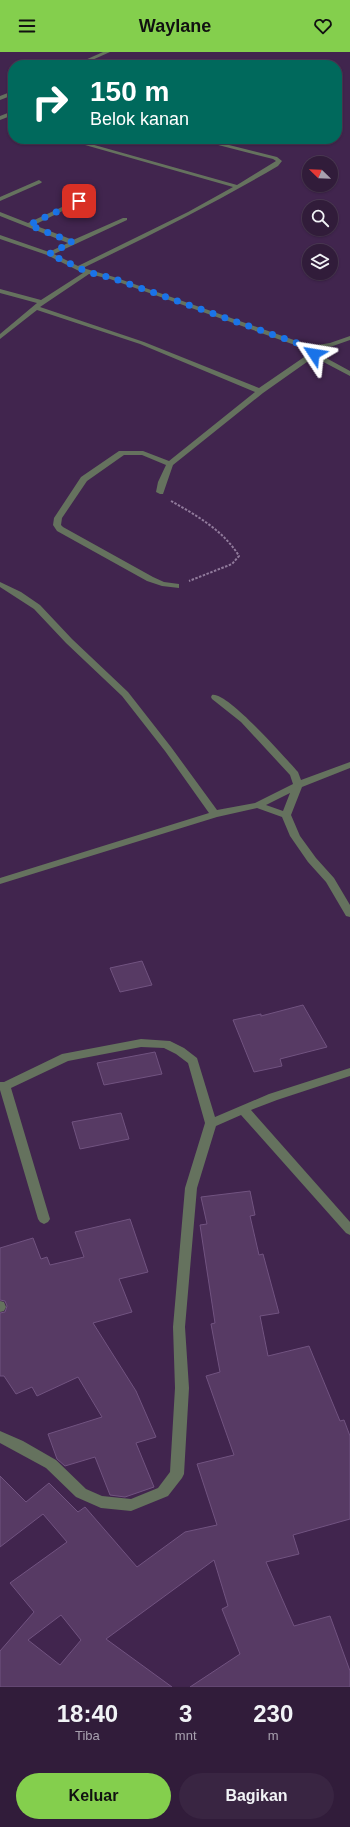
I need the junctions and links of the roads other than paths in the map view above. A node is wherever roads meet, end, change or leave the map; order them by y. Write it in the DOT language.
graph roads {
  1 [pos="107,52"];
  2 [pos="89,60"];
  3 [pos="85,144"];
  4 [pos="218,144"];
  5 [pos="39,182"];
  6 [pos="238,187"];
  7 [pos="0,199"];
  8 [pos="79,201"];
  9 [pos="0,214"];
  10 [pos="125,219"];
  11 [pos="29,225"];
  12 [pos="0,236"];
  13 [pos="72,242"];
  14 [pos="49,254"];
  15 [pos="79,268"];
  16 [pos="88,272"];
  17 [pos="0,291"];
  18 [pos="42,302"];
  19 [pos="35,307"];
  20 [pos="0,337"];
  21 [pos="350,338"];
  22 [pos="312,351"];
  23 [pos="350,374"];
  24 [pos="260,390"];
  25 [pos="170,464"];
  26 [pos="160,492"];
  27 [pos="0,584"];
  28 [pos="176,586"];
  29 [pos="215,697"];
  30 [pos="350,765"];
  31 [pos="298,785"];
  32 [pos="258,805"];
  33 [pos="215,814"];
  34 [pos="286,815"];
  35 [pos="0,881"];
  36 [pos="350,914"];
  37 [pos="350,1072"];
  38 [pos="2,1086"];
  39 [pos="243,1109"];
  40 [pos="211,1123"];
  41 [pos="44,1219"];
  42 [pos="350,1230"];
  43 [pos="0,1437"];
  1 -- 2 [label="street"];
  3 -- 6 [label="street"];
  4 -- 6 [label="street"];
  5 -- 7 [label="street"];
  6 -- 15 [label="street"];
  8 -- 11 [label="street"];
  9 -- 11 [label="street"];
  10 -- 13 [label="street"];
  11 -- 13 [label="street"];
  12 -- 14 [label="street"];
  13 -- 14 [label="street"];
  14 -- 15 [label="street"];
  15 -- 16 [label="street"];
  16 -- 18 [label="street"];
  16 -- 22 [label="street"];
  17 -- 18 [label="street"];
  18 -- 19 [label="street"];
  19 -- 20 [label="street"];
  19 -- 24 [label="street"];
  21 -- 22 [label="street"];
  22 -- 23 [label="street"];
  22 -- 24 [label="street"];
  24 -- 25 [label="street"];
  25 -- 26 [label="street"];
  25 -- 28 [label="street"];
  27 -- 33 [label="street"];
  29 -- 31 [label="street"];
  30 -- 31 [label="street"];
  31 -- 32 [label="street"];
  31 -- 34 [label="street"];
  32 -- 33 [label="street"];
  32 -- 34 [label="street"];
  33 -- 35 [label="street"];
  34 -- 36 [label="street"];
  37 -- 39 [label="street"];
  38 -- 40 [label="street"];
  38 -- 41 [label="street"];
  39 -- 40 [label="street"];
  39 -- 42 [label="street"];
  40 -- 43 [label="street"];
}
